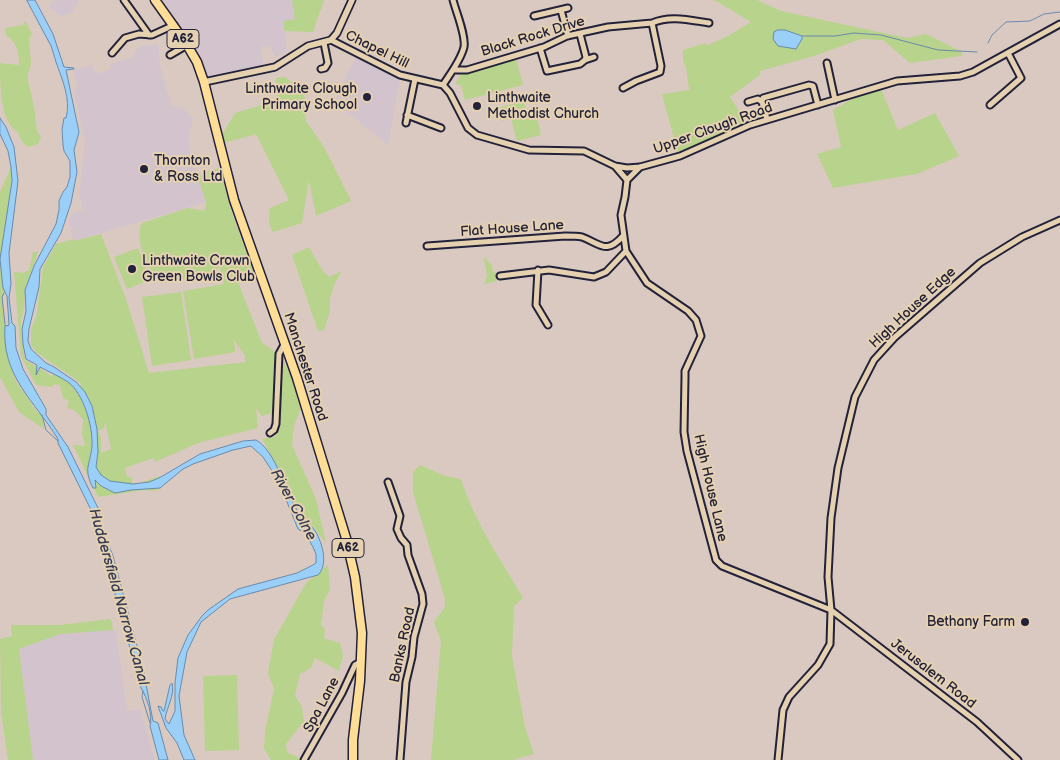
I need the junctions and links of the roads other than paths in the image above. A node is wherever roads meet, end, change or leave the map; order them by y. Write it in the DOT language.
graph roads {
  1 [pos="124,0"];
  2 [pos="155,0"];
  3 [pos="352,0"];
  4 [pos="453,0"];
  5 [pos="568,8"];
  6 [pos="561,10"];
  7 [pos="534,16"];
  8 [pos="652,23"];
  9 [pos="709,23"];
  10 [pos="1060,24"];
  11 [pos="174,25"];
  12 [pos="580,34"];
  13 [pos="149,35"];
  14 [pos="568,36"];
  15 [pos="331,40"];
  16 [pos="324,43"];
  17 [pos="187,45"];
  18 [pos="540,48"];
  19 [pos="1008,53"];
  20 [pos="112,54"];
  21 [pos="170,55"];
  22 [pos="594,57"];
  23 [pos="586,60"];
  24 [pos="827,63"];
  25 [pos="321,69"];
  26 [pos="453,70"];
  27 [pos="415,79"];
  28 [pos="204,82"];
  29 [pos="443,85"];
  30 [pos="623,88"];
  31 [pos="835,100"];
  32 [pos="748,102"];
  33 [pos="762,102"];
  34 [pos="818,105"];
  35 [pos="990,105"];
  36 [pos="408,115"];
  37 [pos="767,119"];
  38 [pos="406,123"];
  39 [pos="441,128"];
  40 [pos="615,166"];
  41 [pos="640,167"];
  42 [pos="627,180"];
  43 [pos="1060,220"];
  44 [pos="623,236"];
  45 [pos="427,246"];
  46 [pos="626,251"];
  47 [pos="538,270"];
  48 [pos="500,276"];
  49 [pos="548,325"];
  50 [pos="284,343"];
  51 [pos="270,434"];
  52 [pos="388,482"];
  53 [pos="831,610"];
  54 [pos="361,662"];
  55 [pos="304,760"];
  56 [pos="353,760"];
  57 [pos="400,760"];
  58 [pos="778,760"];
  59 [pos="1018,760"];
  1 -- 13 [label="street"];
  2 -- 11 [label="main road, Manchester Road / A62"];
  3 -- 15 [label="street"];
  4 -- 26 [label="street"];
  5 -- 6 [label="street"];
  6 -- 7 [label="street"];
  6 -- 14 [label="street"];
  8 -- 9 [label="street, Black Rock Drive"];
  8 -- 12 [label="street, Black Rock Drive"];
  8 -- 30 [label="street"];
  10 -- 19 [label="street, Upper Clough Road"];
  11 -- 13 [label="street"];
  11 -- 17 [label="main road, Manchester Road / A62"];
  12 -- 14 [label="street, Black Rock Drive"];
  12 -- 23 [label="street"];
  13 -- 20 [label="street"];
  14 -- 18 [label="street, Black Rock Drive"];
  15 -- 16 [label="street"];
  15 -- 27 [label="street, Chapel Hill"];
  16 -- 25 [label="street"];
  16 -- 28 [label="street"];
  17 -- 21 [label="street"];
  17 -- 28 [label="main road, Manchester Road / A62"];
  18 -- 23 [label="street"];
  18 -- 26 [label="street, Black Rock Drive"];
  19 -- 31 [label="street, Upper Clough Road"];
  19 -- 35 [label="street"];
  22 -- 23 [label="street"];
  24 -- 31 [label="street"];
  26 -- 29 [label="street"];
  27 -- 29 [label="street, Chapel Hill"];
  27 -- 36 [label="street"];
  28 -- 50 [label="main road, Manchester Road / A62"];
  29 -- 40 [label="street"];
  31 -- 34 [label="street, Upper Clough Road"];
  32 -- 33 [label="street"];
  33 -- 34 [label="street"];
  33 -- 37 [label="street"];
  34 -- 37 [label="street, Upper Clough Road"];
  36 -- 38 [label="street"];
  36 -- 39 [label="street"];
  37 -- 41 [label="street, Upper Clough Road"];
  40 -- 41 [label="street, Upper Clough Road"];
  40 -- 42 [label="street"];
  41 -- 42 [label="street"];
  42 -- 44 [label="street, High House Lane"];
  43 -- 53 [label="street, High House Edge"];
  44 -- 45 [label="street, Flat House Lane"];
  44 -- 46 [label="street, High House Lane"];
  46 -- 47 [label="street"];
  46 -- 53 [label="street, High House Lane"];
  47 -- 48 [label="street"];
  47 -- 49 [label="street"];
  50 -- 51 [label="street"];
  50 -- 54 [label="main road, Manchester Road / A62"];
  52 -- 57 [label="street, Banks Road"];
  53 -- 58 [label="street, High House Edge"];
  53 -- 59 [label="street, Jerusalem Road"];
  54 -- 55 [label="street, Spa Lane"];
  54 -- 56 [label="main road, Manchester Road / A62"];
}
